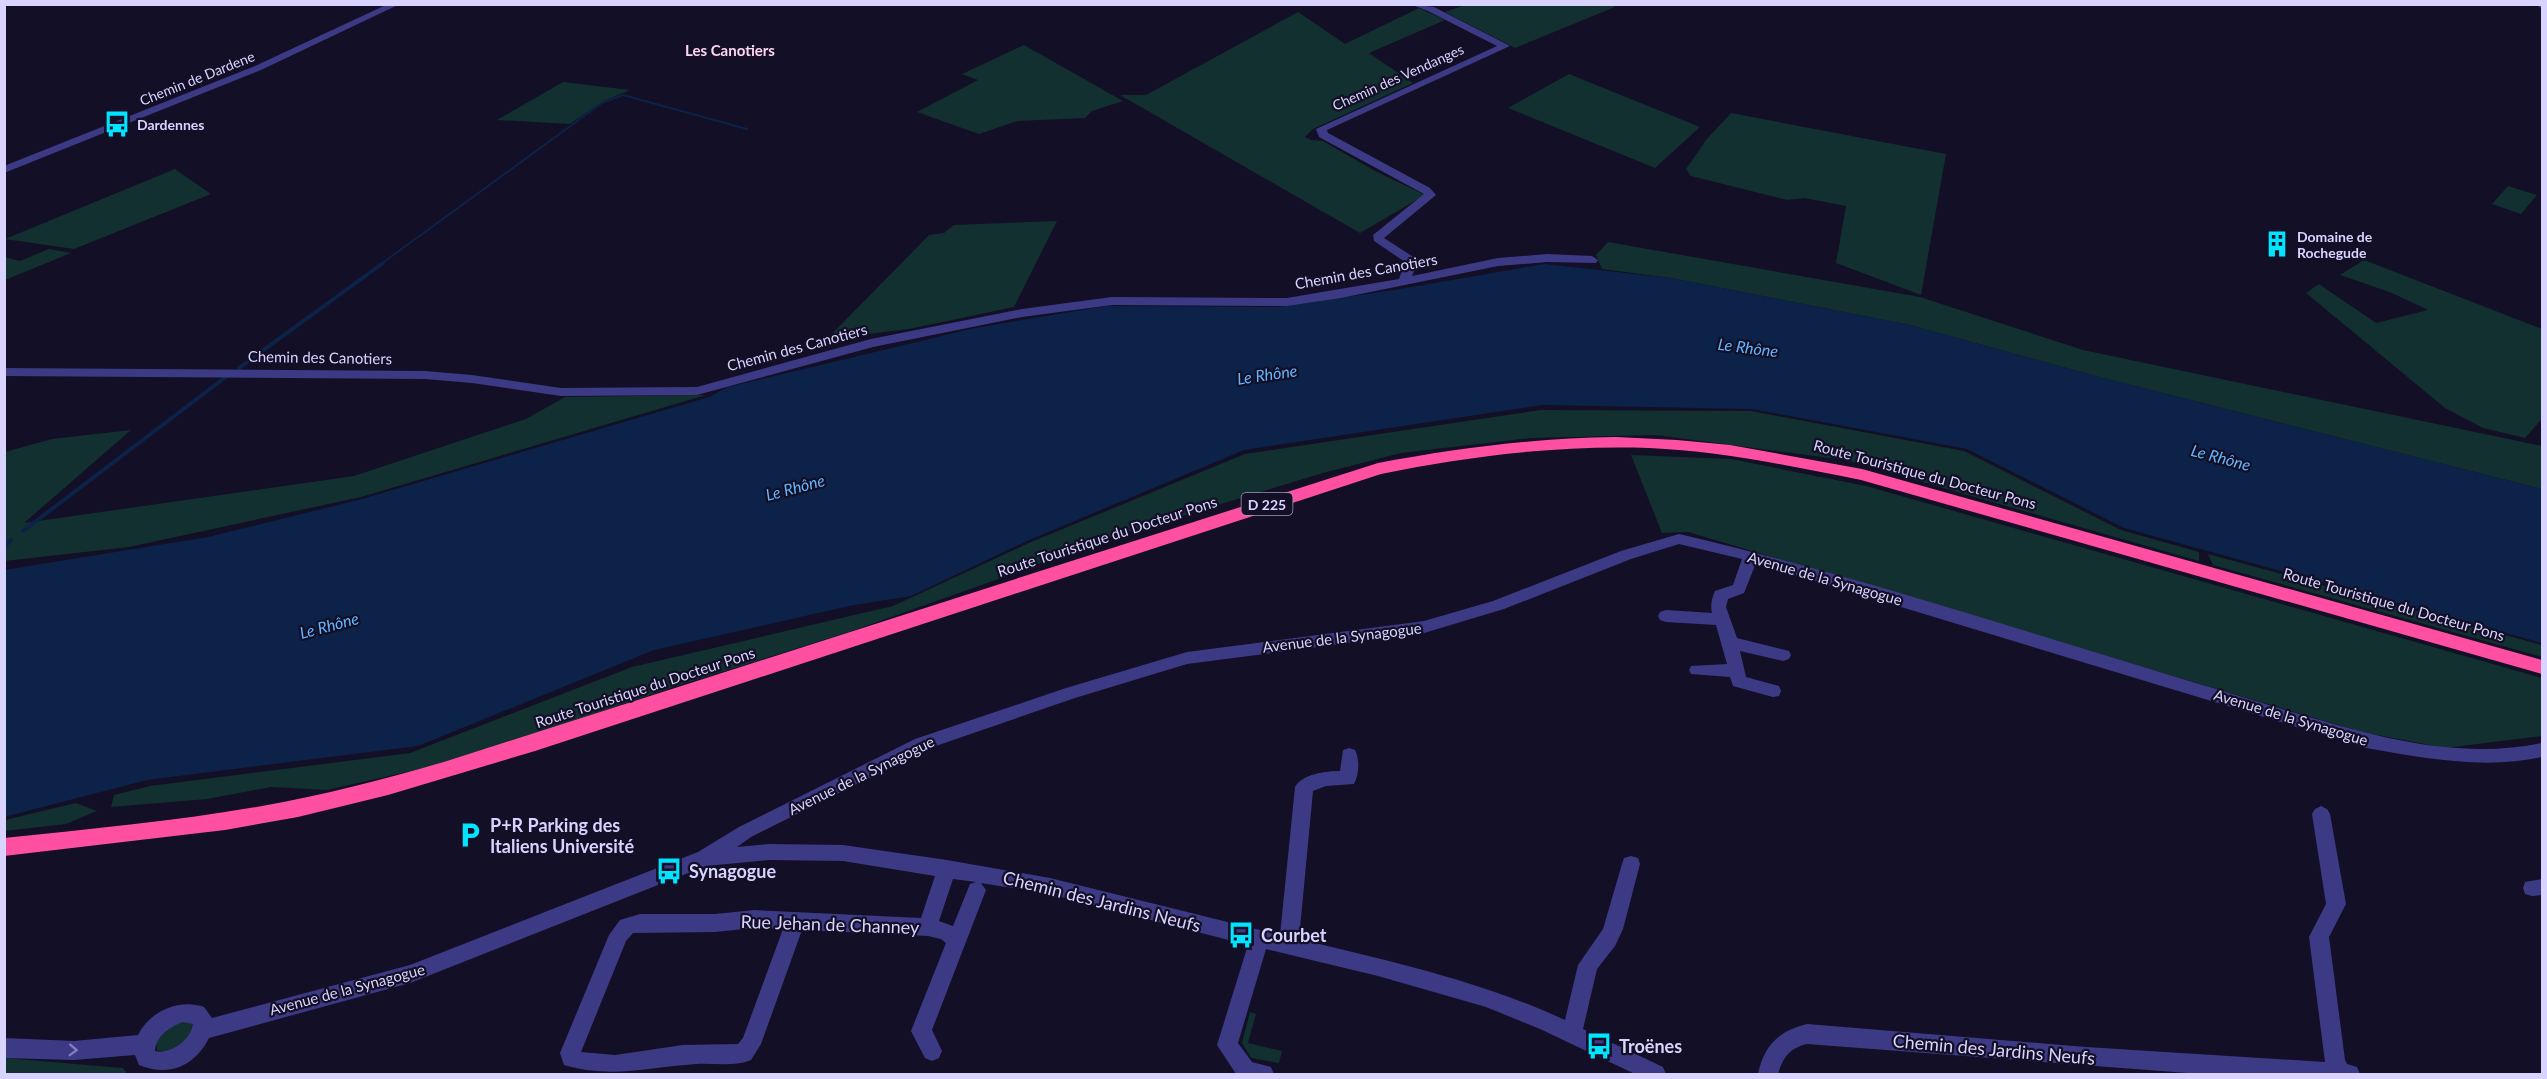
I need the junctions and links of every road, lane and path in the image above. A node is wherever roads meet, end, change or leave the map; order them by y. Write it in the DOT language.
graph roads {
  1 [pos="396,4"];
  2 [pos="1414,4"];
  3 [pos="4,170"];
  4 [pos="1592,260"];
  5 [pos="1403,282"];
  6 [pos="4,372"];
  7 [pos="1751,556"];
  8 [pos="1666,616"];
  9 [pos="1720,619"];
  10 [pos="1730,642"];
  11 [pos="1783,655"];
  12 [pos="2542,667"];
  13 [pos="1697,670"];
  14 [pos="1738,671"];
  15 [pos="1773,692"];
  16 [pos="2542,750"];
  17 [pos="1349,755"];
  18 [pos="2321,814"];
  19 [pos="4,847"];
  20 [pos="705,858"];
  21 [pos="1631,864"];
  22 [pos="947,868"];
  23 [pos="977,890"];
  24 [pos="796,920"];
  25 [pos="928,927"];
  26 [pos="1259,939"];
  27 [pos="957,941"];
  28 [pos="1289,946"];
  29 [pos="204,1030"];
  30 [pos="1572,1034"];
  31 [pos="144,1044"];
  32 [pos="4,1048"];
  33 [pos="932,1051"];
  34 [pos="166,1068"];
  35 [pos="1264,1074"];
  36 [pos="1656,1074"];
  37 [pos="1768,1074"];
  38 [pos="2345,1074"];
  1 -- 3 [label="street, Chemin de Dardene"];
  2 -- 5 [label="street, Chemin des Vendanges"];
  4 -- 5 [label="street, Chemin des Canotiers"];
  5 -- 6 [label="street, Chemin des Canotiers"];
  7 -- 9 [label="street"];
  7 -- 16 [label="street, Avenue de la Synagogue"];
  7 -- 20 [label="street, Avenue de la Synagogue"];
  8 -- 9 [label="street"];
  9 -- 10 [label="street"];
  10 -- 11 [label="street"];
  10 -- 14 [label="street"];
  12 -- 19 [label="highway, Route Touristique du Docteur Pons / D 225"];
  13 -- 14 [label="street"];
  14 -- 15 [label="street"];
  17 -- 28 [label="street"];
  18 -- 38 [label="street"];
  20 -- 22 [label="street, Chemin des Jardins Neufs"];
  20 -- 29 [label="street, Avenue de la Synagogue"];
  21 -- 30 [label="street"];
  22 -- 25 [label="street"];
  22 -- 26 [label="street, Chemin des Jardins Neufs"];
  23 -- 27 [label="street"];
  24 -- 24 [label="street, Rue Jehan de Channey"];
  24 -- 25 [label="street, Rue Jehan de Channey"];
  25 -- 27 [label="street, Rue Jehan de Channey"];
  26 -- 28 [label="street, Chemin des Jardins Neufs"];
  26 -- 35 [label="street"];
  27 -- 33 [label="street"];
  28 -- 30 [label="street, Chemin des Jardins Neufs"];
  29 -- 31 [label="street"];
  29 -- 34 [label="street"];
  30 -- 36 [label="street, Chemin des Jardins Neufs"];
  32 -- 31 [label="street, one-way"];
  31 -- 34 [label="street"];
  37 -- 38 [label="street, Chemin des Jardins Neufs"];
}
